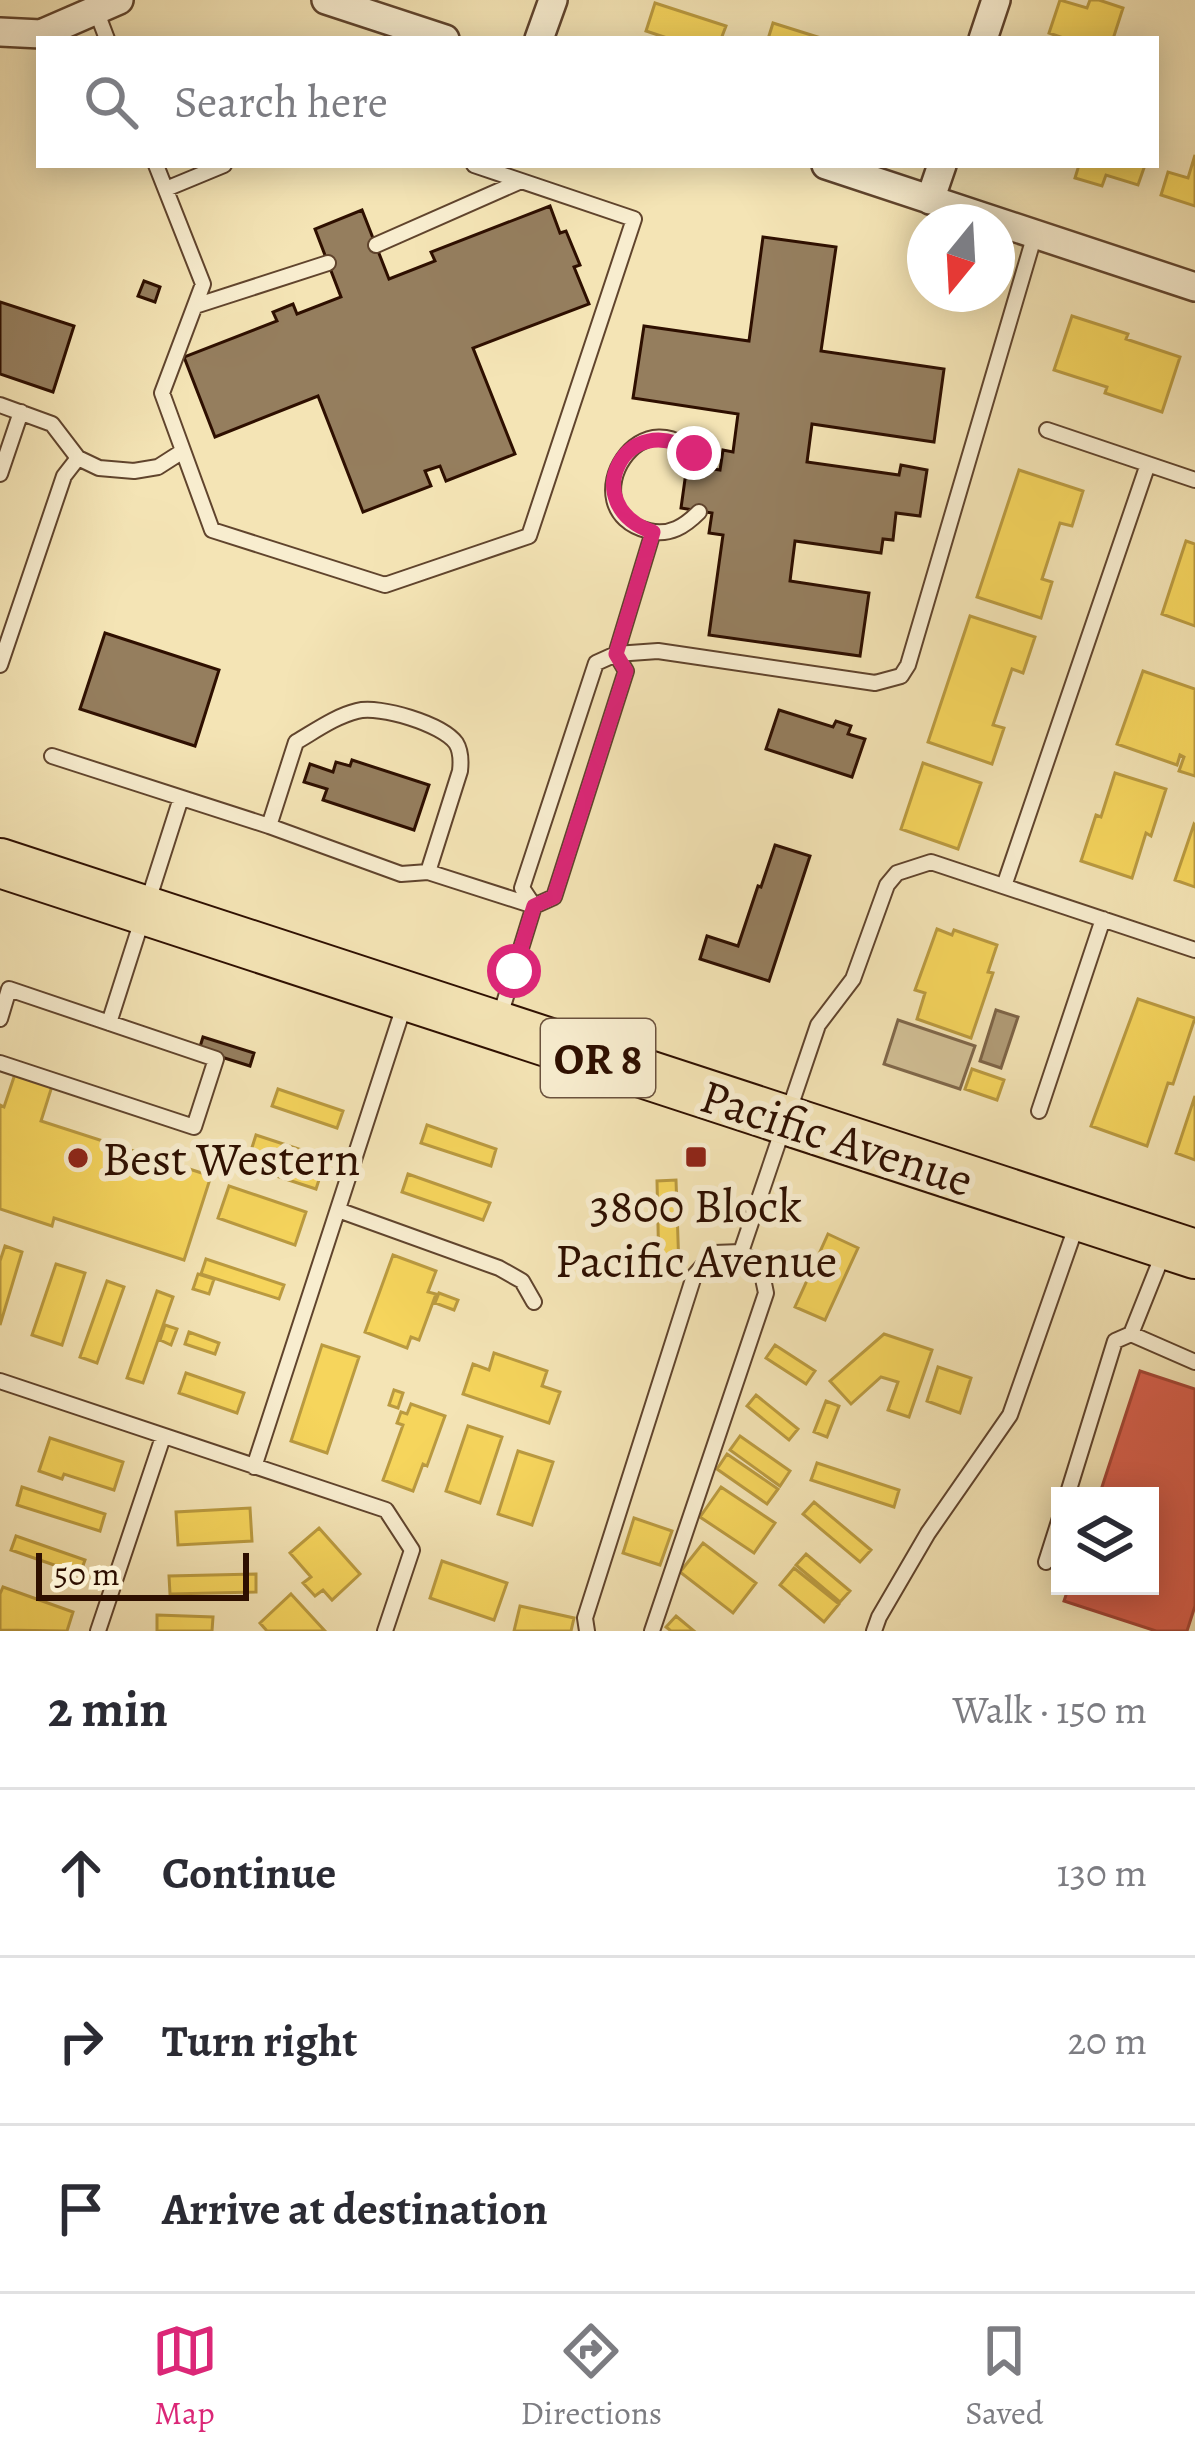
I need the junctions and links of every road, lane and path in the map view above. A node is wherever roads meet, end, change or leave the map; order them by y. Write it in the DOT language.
graph roads {
  1 [pos="326,0"];
  2 [pos="553,0"];
  3 [pos="996,0"];
  4 [pos="108,5"];
  5 [pos="0,32"];
  6 [pos="107,36"];
  7 [pos="436,36"];
  8 [pos="540,36"];
  9 [pos="984,36"];
  10 [pos="158,168"];
  11 [pos="216,168"];
  12 [pos="494,168"];
  13 [pos="835,168"];
  14 [pos="941,168"];
  15 [pos="521,181"];
  16 [pos="166,188"];
  17 [pos="930,200"];
  18 [pos="1035,234"];
  19 [pos="376,245"];
  20 [pos="328,262"];
  21 [pos="1195,287"];
  22 [pos="195,306"];
  23 [pos="0,405"];
  24 [pos="21,412"];
  25 [pos="1047,430"];
  26 [pos="184,451"];
  27 [pos="78,458"];
  28 [pos="1148,464"];
  29 [pos="704,467"];
  30 [pos="0,474"];
  31 [pos="1195,480"];
  32 [pos="700,512"];
  33 [pos="653,532"];
  34 [pos="616,654"];
  35 [pos="0,665"];
  36 [pos="52,756"];
  37 [pos="182,798"];
  38 [pos="269,826"];
  39 [pos="0,863"];
  40 [pos="428,872"];
  41 [pos="1004,886"];
  42 [pos="534,906"];
  43 [pos="145,910"];
  44 [pos="1103,919"];
  45 [pos="1195,950"];
  46 [pos="408,996"];
  47 [pos="0,1018"];
  48 [pos="109,1023"];
  49 [pos="497,1025"];
  50 [pos="0,1063"];
  51 [pos="1039,1112"];
  52 [pos="786,1121"];
  53 [pos="338,1210"];
  54 [pos="1080,1216"];
  55 [pos="1180,1250"];
  56 [pos="741,1252"];
  57 [pos="534,1302"];
  58 [pos="1131,1334"];
  59 [pos="1195,1362"];
  60 [pos="0,1381"];
  61 [pos="163,1437"];
  62 [pos="254,1467"];
  63 [pos="1070,1487"];
  64 [pos="1051,1546"];
  65 [pos="1046,1562"];
  66 [pos="98,1631"];
  67 [pos="385,1631"];
  68 [pos="586,1631"];
  69 [pos="652,1631"];
  70 [pos="874,1631"];
  1 -- 7 [label="street"];
  2 -- 8 [label="street"];
  3 -- 9 [label="street"];
  4 -- 5 [label="street"];
  4 -- 6 [label="lane"];
  10 -- 16 [label="lane"];
  11 -- 16 [label="lane"];
  12 -- 15 [label="lane"];
  13 -- 17 [label="street"];
  14 -- 17 [label="street"];
  15 -- 19 [label="lane"];
  15 -- 26 [label="lane"];
  16 -- 22 [label="lane"];
  17 -- 18 [label="street"];
  18 -- 21 [label="street"];
  18 -- 34 [label="lane"];
  20 -- 22 [label="lane"];
  22 -- 26 [label="lane"];
  23 -- 24 [label="lane"];
  24 -- 27 [label="lane"];
  24 -- 30 [label="lane"];
  25 -- 28 [label="lane"];
  26 -- 27 [label="lane"];
  27 -- 35 [label="lane"];
  28 -- 31 [label="lane"];
  28 -- 41 [label="lane"];
  29 -- 33 [label="lane"];
  32 -- 33 [label="lane"];
  33 -- 34 [label="lane"];
  34 -- 42 [label="lane"];
  34 -- 42 [label="lane"];
  36 -- 37 [label="lane"];
  37 -- 38 [label="lane"];
  37 -- 43 [label="lane"];
  38 -- 40 [label="lane"];
  38 -- 40 [label="lane"];
  39 -- 43 [label="highway, Pacific Avenue / OR 8"];
  40 -- 42 [label="lane"];
  41 -- 44 [label="lane"];
  41 -- 52 [label="lane"];
  42 -- 49 [label="lane"];
  43 -- 46 [label="highway, Pacific Avenue / OR 8"];
  43 -- 48 [label="lane"];
  44 -- 45 [label="lane"];
  44 -- 51 [label="lane"];
  46 -- 49 [label="highway, Pacific Avenue / OR 8"];
  46 -- 53 [label="lane"];
  47 -- 48 [label="lane"];
  48 -- 50 [label="lane"];
  49 -- 52 [label="highway, Pacific Avenue / OR 8"];
  52 -- 54 [label="highway, Pacific Avenue / OR 8"];
  52 -- 56 [label="lane"];
  53 -- 57 [label="lane"];
  53 -- 62 [label="lane"];
  54 -- 55 [label="highway, Pacific Avenue / OR 8"];
  54 -- 70 [label="lane"];
  55 -- 58 [label="lane"];
  56 -- 68 [label="lane"];
  56 -- 69 [label="lane"];
  58 -- 59 [label="lane"];
  58 -- 63 [label="lane"];
  60 -- 61 [label="lane"];
  61 -- 62 [label="lane"];
  61 -- 66 [label="lane"];
  62 -- 67 [label="lane"];
  64 -- 65 [label="lane"];
}
